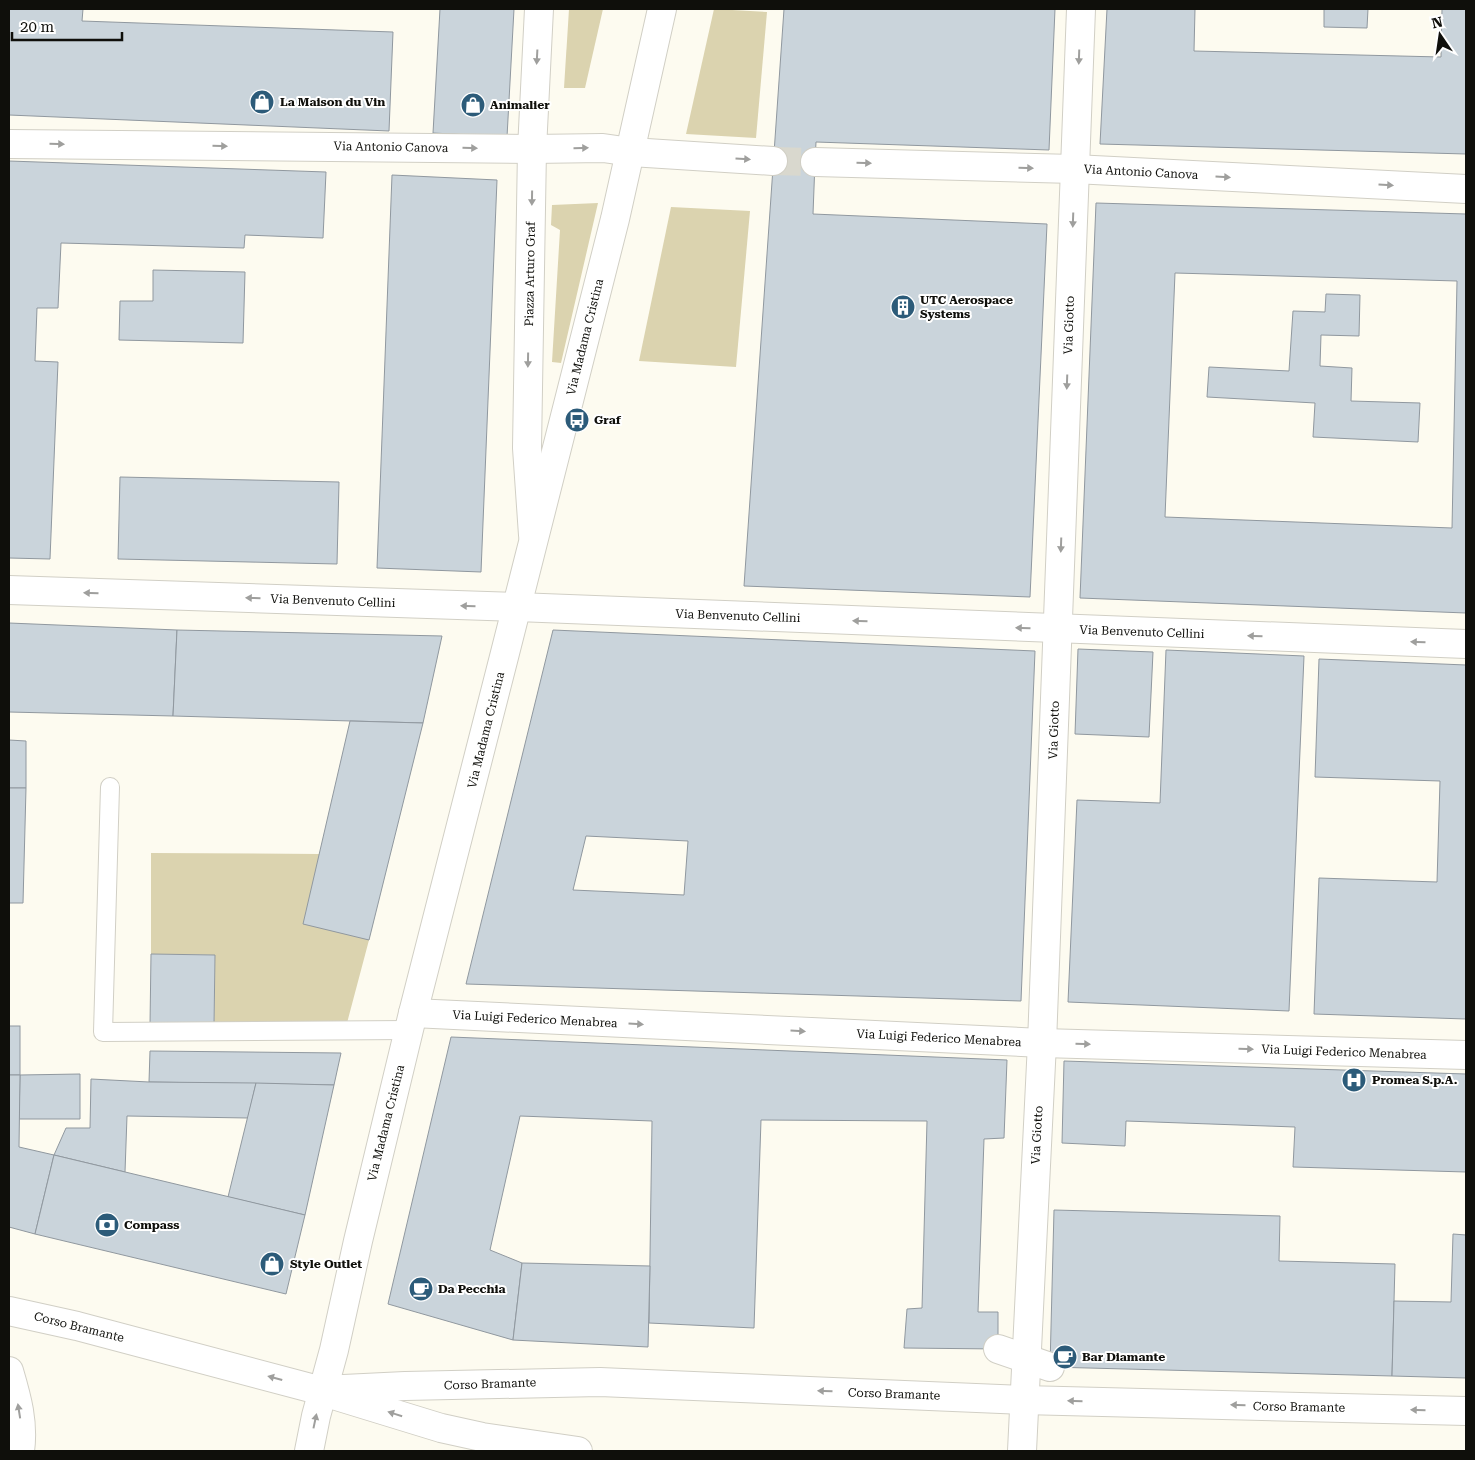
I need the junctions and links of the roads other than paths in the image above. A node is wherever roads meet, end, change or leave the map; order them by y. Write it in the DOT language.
graph roads {
  1 [pos="539,9"];
  2 [pos="662,9"];
  3 [pos="1080,9"];
  4 [pos="9,144"];
  5 [pos="532,149"];
  6 [pos="631,152"];
  7 [pos="773,161"];
  8 [pos="815,162"];
  9 [pos="1074,169"];
  10 [pos="1466,189"];
  11 [pos="533,539"];
  12 [pos="9,590"];
  13 [pos="517,607"];
  14 [pos="1058,629"];
  15 [pos="1466,644"];
  16 [pos="110,787"];
  17 [pos="411,1021"];
  18 [pos="1049,1055"];
  19 [pos="1466,1055"];
  20 [pos="1007,1060"];
  21 [pos="9,1311"];
  22 [pos="998,1349"];
  23 [pos="1038,1363"];
  24 [pos="9,1371"];
  25 [pos="322,1390"];
  26 [pos="1024,1400"];
  27 [pos="1466,1411"];
  28 [pos="441,1428"];
  29 [pos="20,1451"];
  30 [pos="309,1451"];
  31 [pos="454,1451"];
  32 [pos="578,1451"];
  33 [pos="1022,1451"];
  1 -- 5 [label="street, Piazza Arturo Graf, one-way"];
  2 -- 6 [label="street, Via Madama Cristina"];
  3 -- 9 [label="street, Via Giotto, one-way"];
  4 -- 5 [label="street, Via Antonio Canova, one-way"];
  5 -- 6 [label="street, Via Antonio Canova, one-way"];
  5 -- 11 [label="street, Piazza Arturo Graf, one-way"];
  6 -- 7 [label="street, Via Antonio Canova, one-way"];
  6 -- 11 [label="street, Via Madama Cristina"];
  8 -- 9 [label="street, Via Antonio Canova, one-way"];
  9 -- 10 [label="street, Via Antonio Canova, one-way"];
  9 -- 14 [label="street, Via Giotto, one-way"];
  11 -- 13 [label="street, Via Madama Cristina"];
  13 -- 12 [label="street, Via Benvenuto Cellini, one-way"];
  14 -- 13 [label="street, Via Benvenuto Cellini, one-way"];
  13 -- 17 [label="street, Via Madama Cristina"];
  15 -- 14 [label="street, Via Benvenuto Cellini, one-way"];
  14 -- 18 [label="street, Via Giotto"];
  16 -- 17 [label="lane"];
  17 -- 18 [label="street, Via Luigi Federico Menabrea, one-way"];
  17 -- 25 [label="street, Via Madama Cristina"];
  18 -- 19 [label="street, Via Luigi Federico Menabrea, one-way"];
  18 -- 20 [label="street"];
  18 -- 23 [label="street, Via Giotto"];
  25 -- 21 [label="street, Corso Bramante, one-way"];
  22 -- 23 [label="street"];
  23 -- 26 [label="street, Via Giotto"];
  29 -- 24 [label="street, one-way"];
  26 -- 25 [label="street, Corso Bramante, one-way"];
  28 -- 25 [label="street, Corso Bramante, one-way"];
  30 -- 25 [label="street, Via Madama Cristina, one-way"];
  27 -- 26 [label="street, Corso Bramante, one-way"];
  26 -- 33 [label="street, Via Giotto"];
  28 -- 31 [label="street"];
  28 -- 32 [label="street, Corso Bramante"];
}
